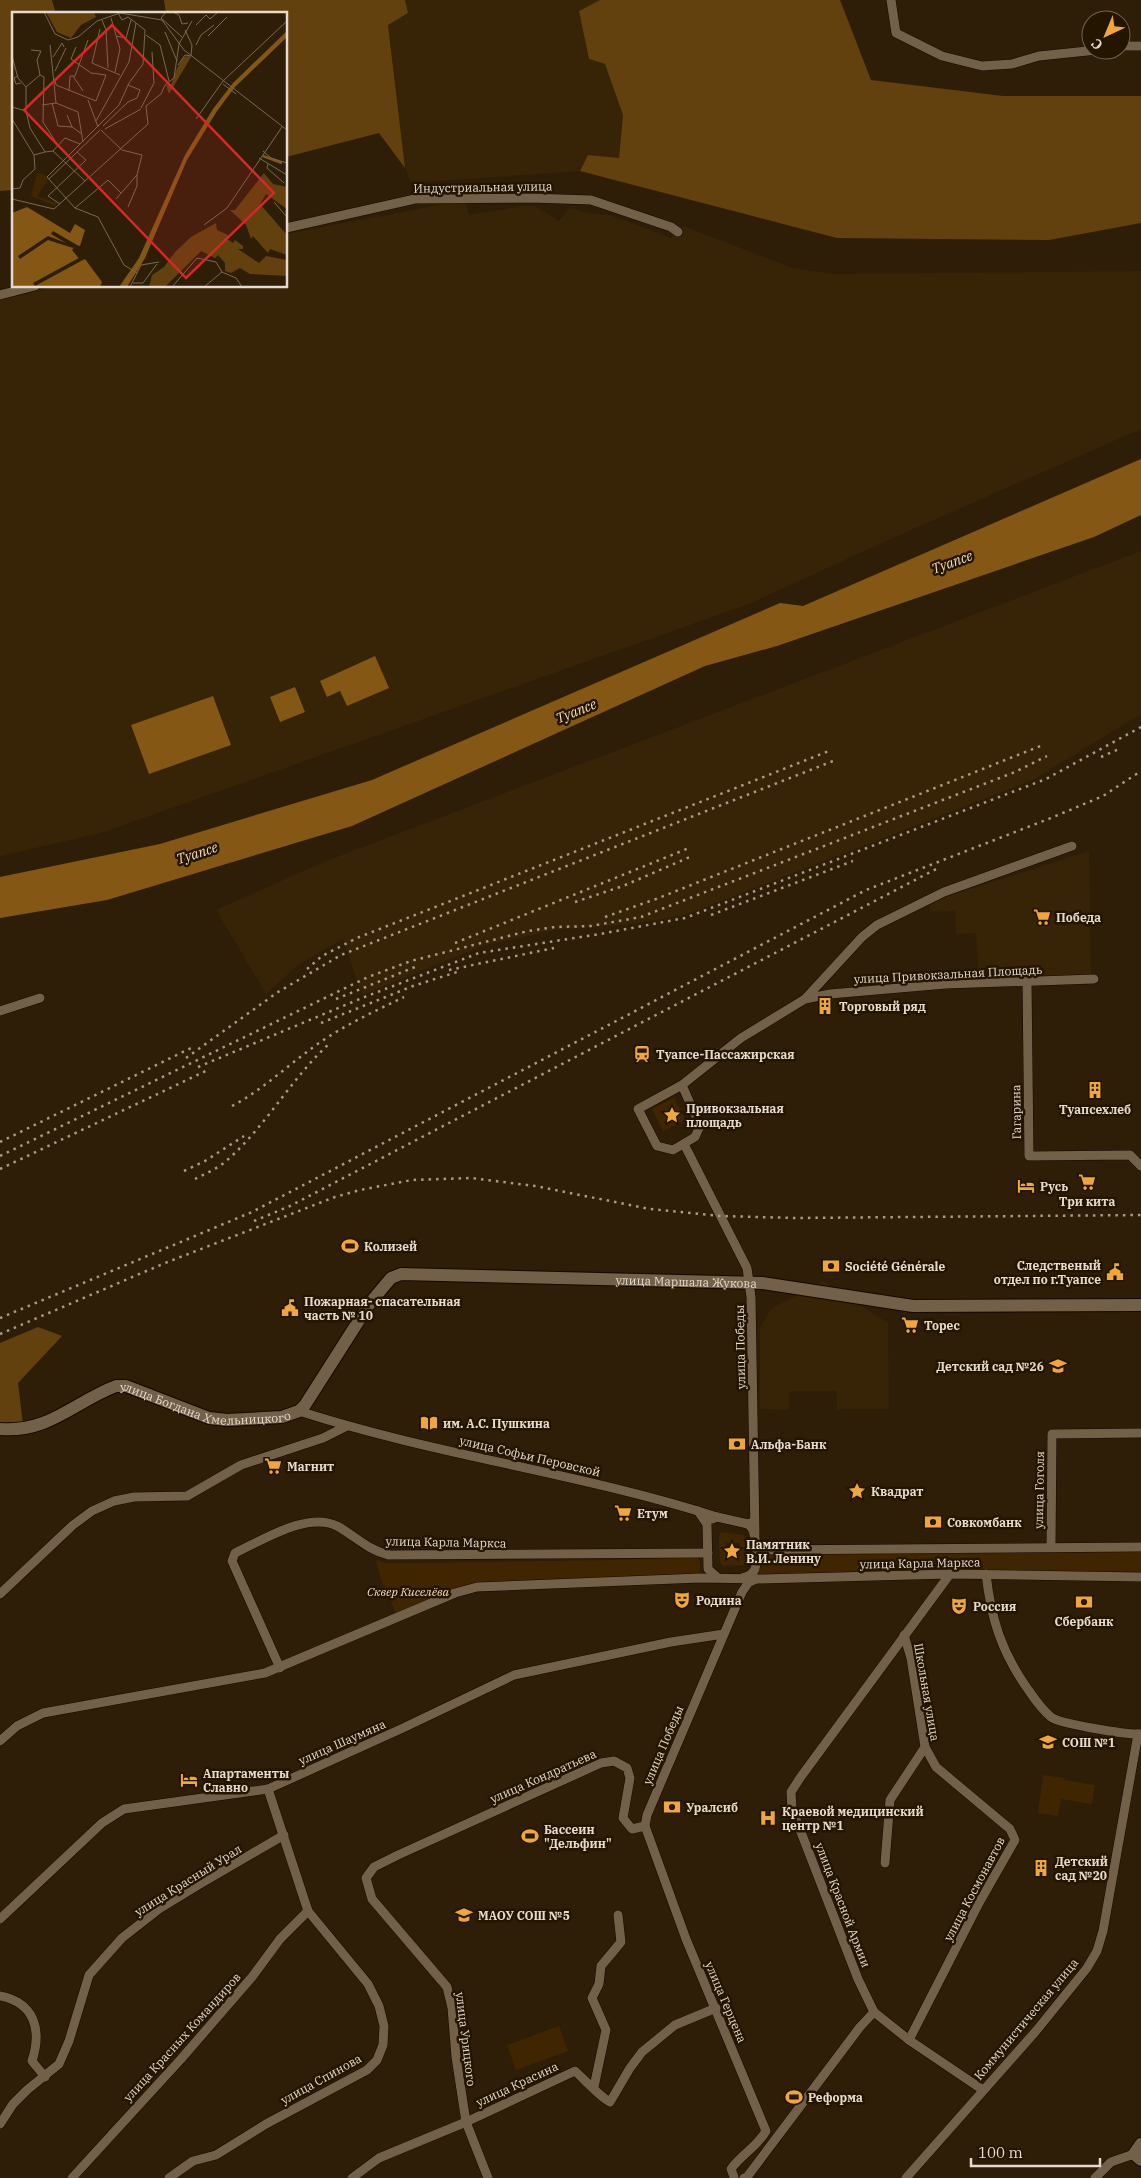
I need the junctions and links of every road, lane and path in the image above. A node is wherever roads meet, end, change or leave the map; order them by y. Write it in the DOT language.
graph roads {
  1 [pos="891,0"];
  2 [pos="1081,52"];
  3 [pos="288,228"];
  4 [pos="678,232"];
  5 [pos="27,288"];
  6 [pos="0,295"];
  7 [pos="1072,846"];
  8 [pos="1094,979"];
  9 [pos="1026,981"];
  10 [pos="40,998"];
  11 [pos="805,1000"];
  12 [pos="0,1011"];
  13 [pos="682,1085"];
  14 [pos="684,1144"];
  15 [pos="1141,1166"];
  16 [pos="750,1283"];
  17 [pos="1141,1305"];
  18 [pos="299,1410"];
  19 [pos="347,1426"];
  20 [pos="0,1430"];
  21 [pos="1141,1433"];
  22 [pos="698,1510"];
  23 [pos="717,1517"];
  24 [pos="756,1518"];
  25 [pos="748,1524"];
  26 [pos="707,1530"];
  27 [pos="755,1540"];
  28 [pos="1051,1547"];
  29 [pos="1141,1547"];
  30 [pos="708,1553"];
  31 [pos="708,1569"];
  32 [pos="950,1574"];
  33 [pos="986,1574"];
  34 [pos="1141,1576"];
  35 [pos="717,1577"];
  36 [pos="700,1578"];
  37 [pos="746,1582"];
  38 [pos="0,1594"];
  39 [pos="724,1634"];
  40 [pos="904,1635"];
  41 [pos="280,1668"];
  42 [pos="1139,1734"];
  43 [pos="0,1742"];
  44 [pos="926,1747"];
  45 [pos="268,1789"];
  46 [pos="645,1826"];
  47 [pos="284,1836"];
  48 [pos="398,1855"];
  49 [pos="884,1863"];
  50 [pos="308,1911"];
  51 [pos="618,1915"];
  52 [pos="0,1919"];
  53 [pos="0,1996"];
  54 [pos="716,2008"];
  55 [pos="874,2012"];
  56 [pos="909,2040"];
  57 [pos="44,2077"];
  58 [pos="594,2087"];
  59 [pos="983,2090"];
  60 [pos="466,2122"];
  61 [pos="0,2124"];
  62 [pos="1139,2153"];
  63 [pos="72,2178"];
  64 [pos="169,2178"];
  65 [pos="352,2178"];
  66 [pos="488,2178"];
  67 [pos="734,2178"];
  68 [pos="744,2178"];
  69 [pos="906,2178"];
  70 [pos="1095,2178"];
  1 -- 2 [label="street"];
  3 -- 4 [label="street, Индустриальная улица"];
  5 -- 6 [label="street"];
  7 -- 11 [label="street, улица Привокзальная Площадь"];
  8 -- 9 [label="street, улица Привокзальная Площадь"];
  9 -- 11 [label="street, улица Привокзальная Площадь"];
  9 -- 15 [label="street, Гагарина"];
  10 -- 12 [label="street"];
  11 -- 13 [label="street, улица Привокзальная Площадь"];
  13 -- 14 [label="street"];
  13 -- 14 [label="street"];
  14 -- 16 [label="street, улица Победы"];
  16 -- 17 [label="main road, улица Маршала Жукова"];
  16 -- 18 [label="main road, улица Маршала Жукова"];
  16 -- 24 [label="street, улица Победы"];
  18 -- 19 [label="street, улица Софьи Перовской"];
  18 -- 20 [label="main road, улица Богдана Хмельницкого"];
  19 -- 22 [label="street, улица Софьи Перовской"];
  19 -- 38 [label="street"];
  21 -- 28 [label="street, улица Гоголя"];
  22 -- 23 [label="street, улица Софьи Перовской"];
  22 -- 26 [label="street"];
  23 -- 25 [label="street, улица Софьи Перовской"];
  23 -- 26 [label="street"];
  24 -- 25 [label="street"];
  24 -- 27 [label="street, улица Победы"];
  25 -- 27 [label="street"];
  26 -- 30 [label="street"];
  27 -- 28 [label="street, улица Карла Маркса"];
  27 -- 37 [label="street"];
  28 -- 29 [label="street, улица Карла Маркса"];
  30 -- 31 [label="street"];
  30 -- 41 [label="street, улица Карла Маркса"];
  31 -- 35 [label="street"];
  31 -- 36 [label="street"];
  32 -- 33 [label="street, улица Карла Маркса"];
  32 -- 37 [label="street, улица Карла Маркса"];
  32 -- 40 [label="street, улица Красной Армии"];
  33 -- 34 [label="street, улица Карла Маркса"];
  33 -- 42 [label="street"];
  35 -- 36 [label="street, улица Карла Маркса"];
  35 -- 37 [label="street, улица Карла Маркса"];
  36 -- 41 [label="street, улица Карла Маркса"];
  37 -- 39 [label="street, улица Победы"];
  39 -- 45 [label="street, улица Шаумяна"];
  39 -- 46 [label="street, улица Победы"];
  40 -- 44 [label="street, Школьная улица"];
  40 -- 55 [label="street, улица Красной Армии"];
  41 -- 43 [label="street, улица Карла Маркса"];
  42 -- 59 [label="street, Коммунистическая улица"];
  44 -- 49 [label="street, Школьная улица"];
  44 -- 56 [label="street, улица Космонавтов"];
  45 -- 47 [label="street, улица Спинова"];
  45 -- 52 [label="street, улица Шаумяна"];
  46 -- 48 [label="street, улица Кондратьева"];
  46 -- 54 [label="street, улица Герцена"];
  47 -- 50 [label="street, улица Спинова"];
  47 -- 57 [label="street, улица Красный Урал"];
  48 -- 60 [label="street, улица Урицкого"];
  50 -- 63 [label="street, улица Красных Командиров"];
  50 -- 64 [label="street, улица Спинова"];
  51 -- 58 [label="street"];
  53 -- 57 [label="street"];
  54 -- 58 [label="street, улица Красина"];
  54 -- 67 [label="street, улица Герцена"];
  55 -- 56 [label="street, улица Красной Армии"];
  55 -- 68 [label="street"];
  56 -- 59 [label="street, улица Красной Армии"];
  57 -- 61 [label="street, улица Красный Урал"];
  58 -- 60 [label="street, улица Красина"];
  59 -- 69 [label="street, Коммунистическая улица"];
  60 -- 65 [label="street, улица Красина"];
  60 -- 66 [label="street, улица Урицкого"];
  62 -- 70 [label="street"];
}
